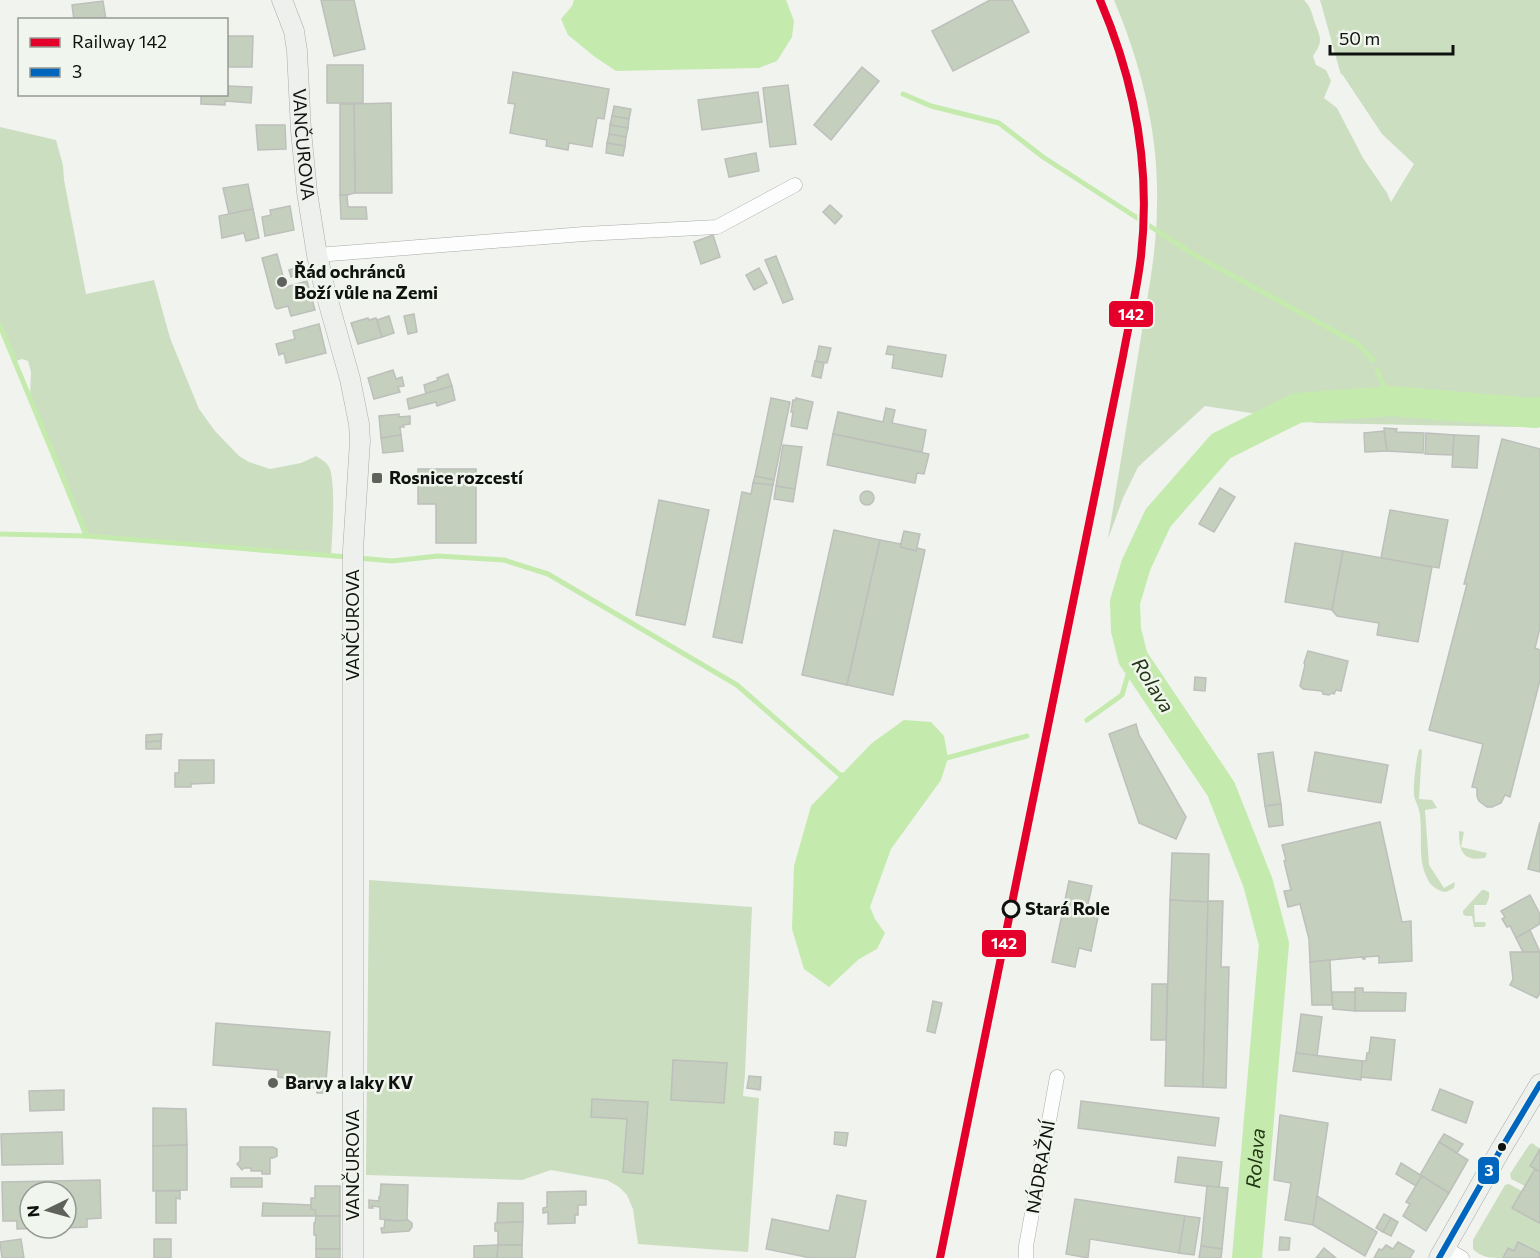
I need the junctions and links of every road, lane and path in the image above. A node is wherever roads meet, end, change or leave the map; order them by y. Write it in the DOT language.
graph roads {
  1 [pos="282,0"];
  2 [pos="795,185"];
  3 [pos="317,255"];
  4 [pos="1057,1077"];
  5 [pos="1540,1084"];
  6 [pos="1449,1255"];
  7 [pos="353,1258"];
  8 [pos="1026,1258"];
  1 -- 3 [label="street, VANČUROVA"];
  2 -- 3 [label="street"];
  3 -- 7 [label="street, VANČUROVA"];
  4 -- 8 [label="street, NÁDRAŽNÍ"];
  5 -- 6 [label="street"];
}
